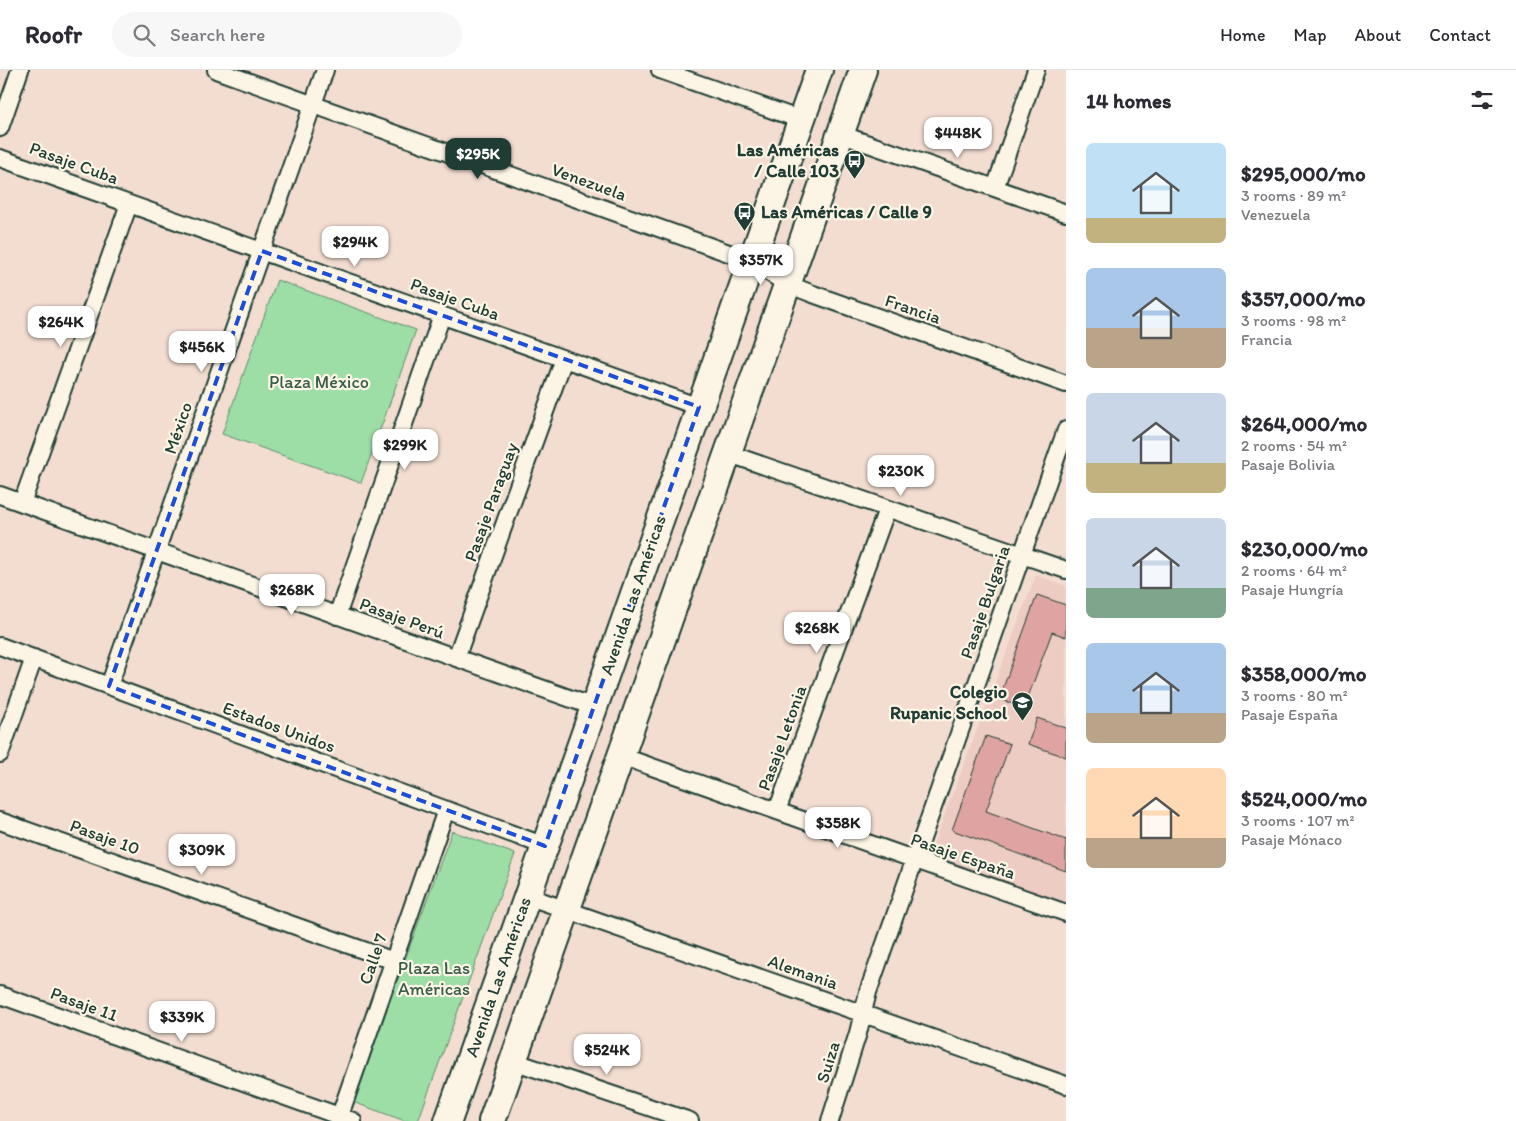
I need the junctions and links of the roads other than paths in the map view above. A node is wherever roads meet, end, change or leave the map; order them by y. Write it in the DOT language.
graph roads {
  1 [pos="20,70"];
  2 [pos="216,70"];
  3 [pos="325,70"];
  4 [pos="660,70"];
  5 [pos="819,70"];
  6 [pos="863,70"];
  7 [pos="1036,70"];
  8 [pos="313,105"];
  9 [pos="801,120"];
  10 [pos="0,128"];
  11 [pos="840,134"];
  12 [pos="0,158"];
  13 [pos="995,188"];
  14 [pos="129,204"];
  15 [pos="1066,213"];
  16 [pos="262,251"];
  17 [pos="751,261"];
  18 [pos="787,284"];
  19 [pos="442,315"];
  20 [pos="564,359"];
  21 [pos="1066,384"];
  22 [pos="699,407"];
  23 [pos="1066,430"];
  24 [pos="727,453"];
  25 [pos="0,495"];
  26 [pos="22,503"];
  27 [pos="887,508"];
  28 [pos="156,551"];
  29 [pos="1022,556"];
  30 [pos="1066,570"];
  31 [pos="337,616"];
  32 [pos="0,646"];
  33 [pos="34,658"];
  34 [pos="456,658"];
  35 [pos="109,686"];
  36 [pos="594,707"];
  37 [pos="0,754"];
  38 [pos="621,756"];
  39 [pos="446,810"];
  40 [pos="777,811"];
  41 [pos="0,821"];
  42 [pos="545,846"];
  43 [pos="915,860"];
  44 [pos="527,896"];
  45 [pos="567,909"];
  46 [pos="1066,913"];
  47 [pos="394,961"];
  48 [pos="0,995"];
  49 [pos="863,1014"];
  50 [pos="513,1061"];
  51 [pos="1066,1085"];
  52 [pos="343,1119"];
  53 [pos="448,1121"];
  54 [pos="492,1121"];
  55 [pos="690,1121"];
  56 [pos="830,1121"];
  1 -- 10 [label="street"];
  2 -- 8 [label="street, Venezuela"];
  3 -- 8 [label="street, México"];
  4 -- 9 [label="street"];
  5 -- 9 [label="main road, Avenida Las Américas"];
  6 -- 11 [label="main road"];
  7 -- 13 [label="street"];
  8 -- 16 [label="street, México"];
  8 -- 17 [label="street, Venezuela"];
  9 -- 17 [label="main road, Avenida Las Américas"];
  11 -- 13 [label="street"];
  11 -- 18 [label="main road"];
  12 -- 14 [label="street, Pasaje Cuba"];
  13 -- 15 [label="street"];
  14 -- 16 [label="street, Pasaje Cuba"];
  14 -- 26 [label="street"];
  16 -- 19 [label="street, Pasaje Cuba"];
  16 -- 28 [label="street, México"];
  17 -- 18 [label="street, Francia"];
  17 -- 22 [label="main road, Avenida Las Américas"];
  18 -- 21 [label="street, Francia"];
  18 -- 24 [label="main road"];
  19 -- 20 [label="street, Pasaje Cuba"];
  19 -- 31 [label="street"];
  20 -- 22 [label="street, Pasaje Cuba"];
  20 -- 34 [label="street, Pasaje Paraguay"];
  22 -- 36 [label="main road, Avenida Las Américas"];
  23 -- 29 [label="street, Pasaje Bulgaria"];
  24 -- 27 [label="street"];
  24 -- 38 [label="main road"];
  25 -- 26 [label="street, Pasaje Perú"];
  26 -- 28 [label="street, Pasaje Perú"];
  27 -- 29 [label="street"];
  27 -- 40 [label="street, Pasaje Letonia"];
  28 -- 31 [label="street, Pasaje Perú"];
  28 -- 35 [label="street, México"];
  29 -- 30 [label="street"];
  29 -- 43 [label="street, Pasaje Bulgaria"];
  31 -- 34 [label="street, Pasaje Perú"];
  32 -- 33 [label="street, Estados Unidos"];
  33 -- 35 [label="street, Estados Unidos"];
  33 -- 37 [label="street"];
  34 -- 36 [label="street, Pasaje Perú"];
  35 -- 39 [label="street, Estados Unidos"];
  36 -- 42 [label="main road, Avenida Las Américas"];
  38 -- 40 [label="street, Pasaje España"];
  38 -- 45 [label="main road"];
  39 -- 42 [label="street, Estados Unidos"];
  39 -- 47 [label="street, Calle 7"];
  40 -- 43 [label="street, Pasaje España"];
  41 -- 47 [label="street, Pasaje 10"];
  42 -- 44 [label="main road, Avenida Las Américas"];
  43 -- 46 [label="street, Pasaje España"];
  43 -- 49 [label="street, Pasaje Bulgaria"];
  44 -- 45 [label="street, Alemania"];
  44 -- 53 [label="main road, Avenida Las Américas"];
  45 -- 49 [label="street, Alemania"];
  45 -- 50 [label="main road"];
  47 -- 52 [label="street, Calle 7"];
  48 -- 52 [label="street, Pasaje 11"];
  49 -- 51 [label="street, Alemania"];
  49 -- 56 [label="street, Suiza"];
  50 -- 54 [label="main road"];
  50 -- 55 [label="street"];
}
